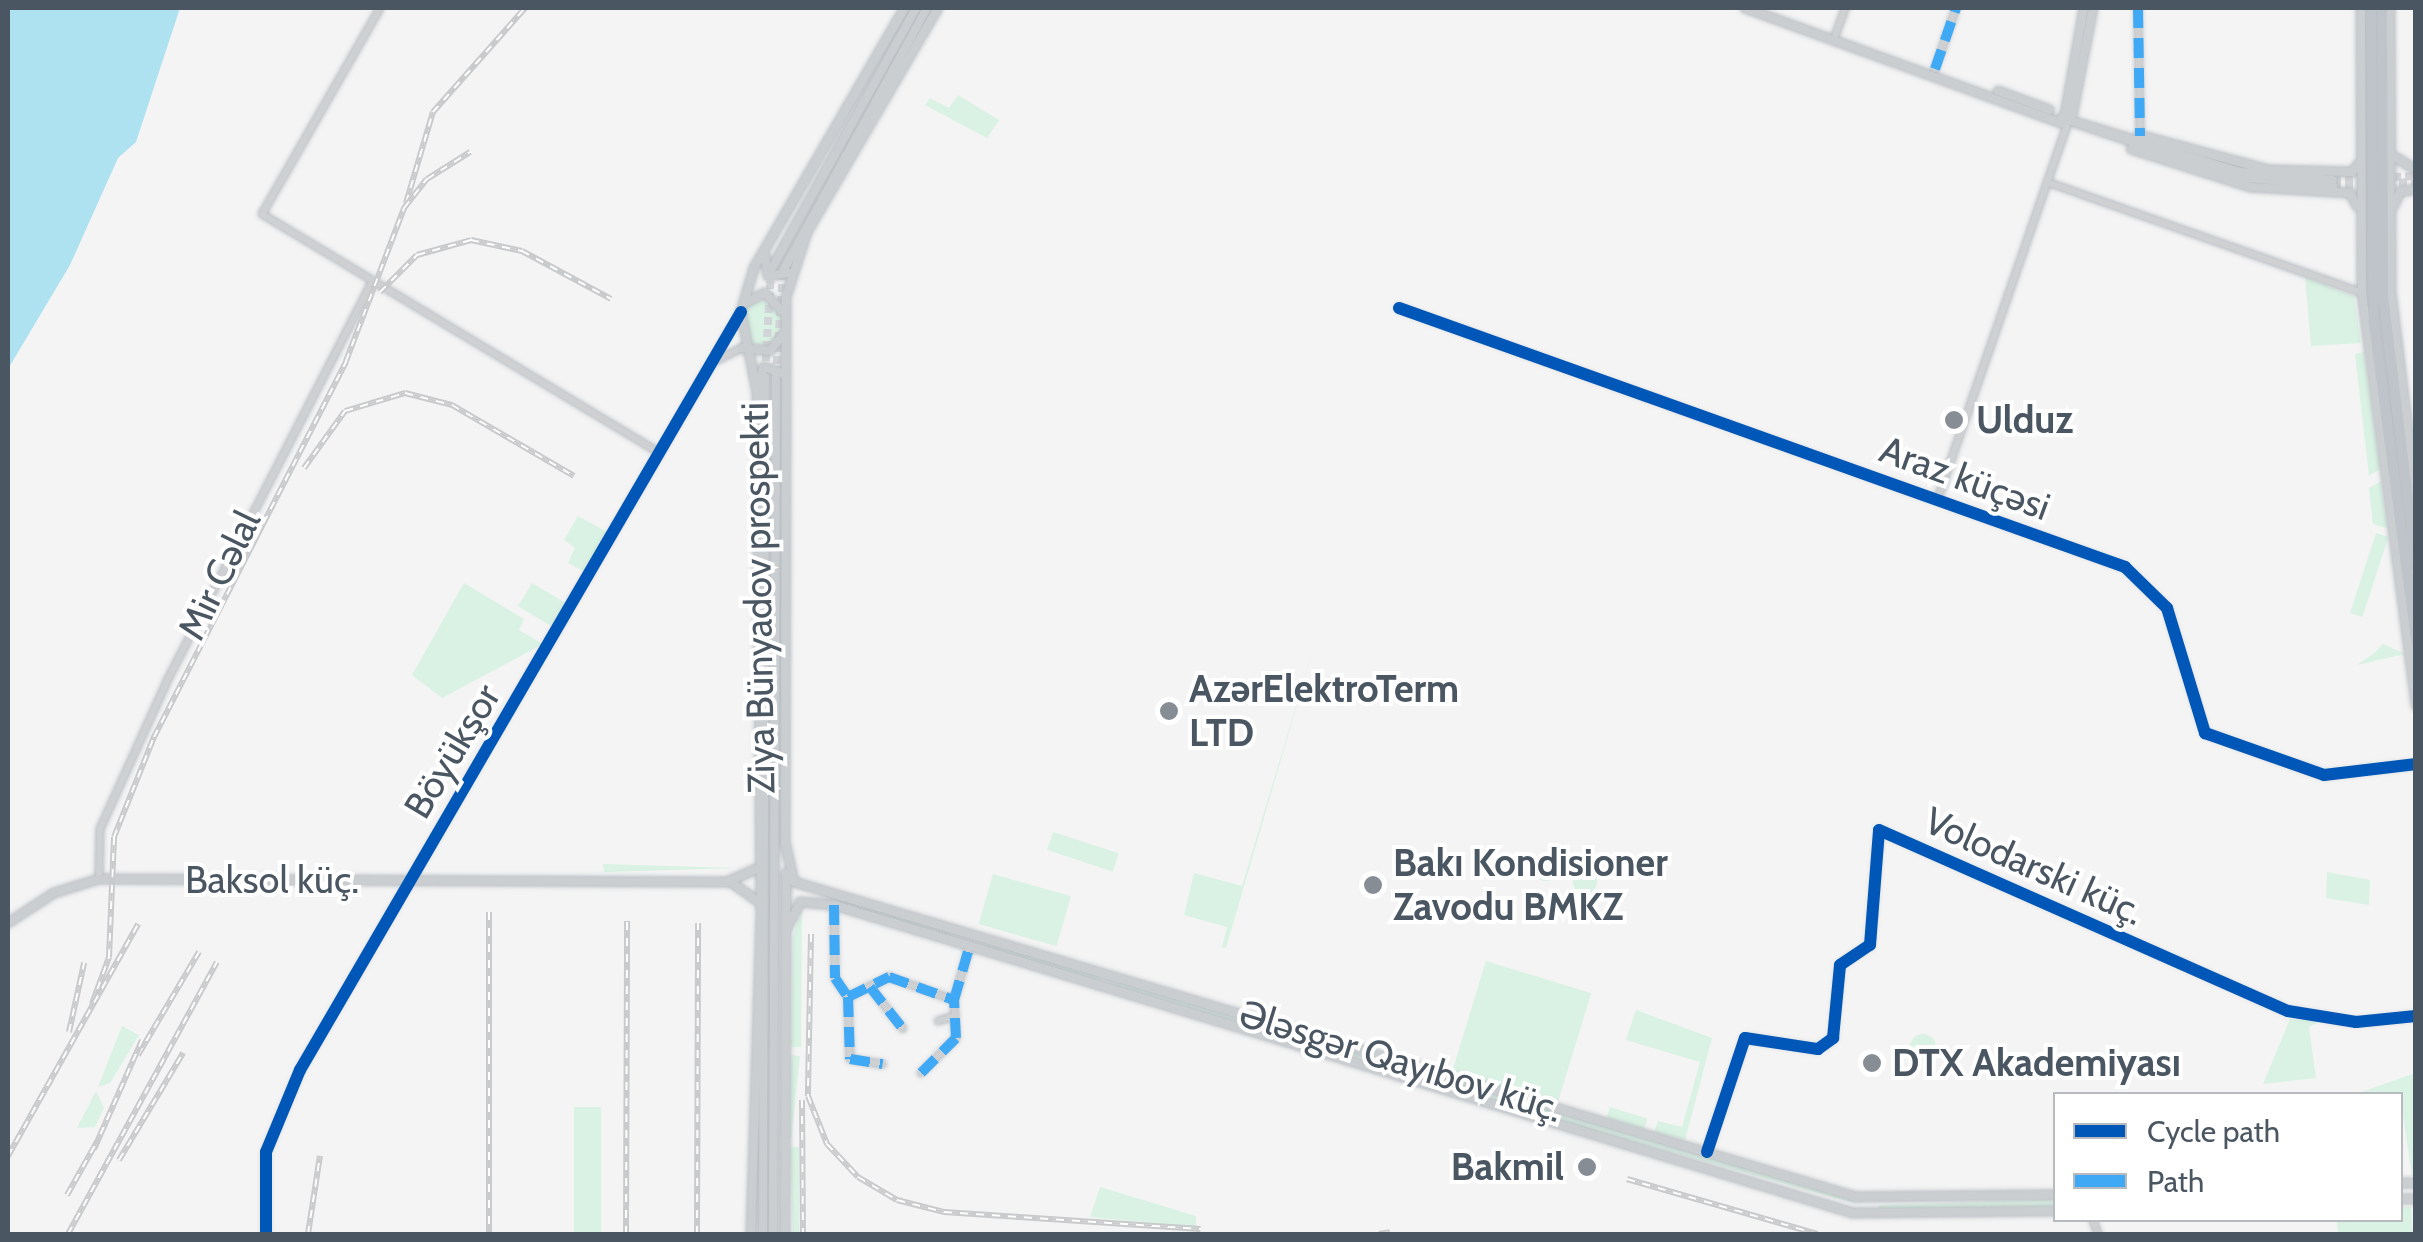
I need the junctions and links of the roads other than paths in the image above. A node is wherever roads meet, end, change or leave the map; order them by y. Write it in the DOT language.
graph roads {
  1 [pos="380,8"];
  2 [pos="905,8"];
  3 [pos="916,8"];
  4 [pos="927,8"];
  5 [pos="938,8"];
  6 [pos="1745,8"];
  7 [pos="1760,8"];
  8 [pos="1844,8"];
  9 [pos="1956,8"];
  10 [pos="2084,8"];
  11 [pos="2094,8"];
  12 [pos="2138,8"];
  13 [pos="2361,8"];
  14 [pos="2371,8"];
  15 [pos="2382,8"];
  16 [pos="2390,8"];
  17 [pos="1834,36"];
  18 [pos="1935,70"];
  19 [pos="2066,98"];
  20 [pos="2042,106"];
  21 [pos="2068,120"];
  22 [pos="2116,132"];
  23 [pos="2140,136"];
  24 [pos="2391,150"];
  25 [pos="2362,153"];
  26 [pos="2412,170"];
  27 [pos="2047,182"];
  28 [pos="2334,183"];
  29 [pos="2414,190"];
  30 [pos="2390,216"];
  31 [pos="768,242"];
  32 [pos="793,265"];
  33 [pos="772,268"];
  34 [pos="783,270"];
  35 [pos="374,280"];
  36 [pos="2361,280"];
  37 [pos="2362,292"];
  38 [pos="1399,308"];
  39 [pos="741,312"];
  40 [pos="784,330"];
  41 [pos="742,348"];
  42 [pos="708,370"];
  43 [pos="765,376"];
  44 [pos="776,376"];
  45 [pos="785,383"];
  46 [pos="757,392"];
  47 [pos="660,453"];
  48 [pos="2416,496"];
  49 [pos="1938,498"];
  50 [pos="2416,564"];
  51 [pos="2416,638"];
  52 [pos="772,675"];
  53 [pos="2416,704"];
  54 [pos="785,716"];
  55 [pos="785,733"];
  56 [pos="760,734"];
  57 [pos="2416,764"];
  58 [pos="778,804"];
  59 [pos="786,842"];
  60 [pos="762,844"];
  61 [pos="99,879"];
  62 [pos="410,880"];
  63 [pos="727,882"];
  64 [pos="838,892"];
  65 [pos="834,906"];
  66 [pos="761,909"];
  67 [pos="8,923"];
  68 [pos="786,930"];
  69 [pos="768,931"];
  70 [pos="966,931"];
  71 [pos="970,948"];
  72 [pos="1110,974"];
  73 [pos="870,987"];
  74 [pos="1106,990"];
  75 [pos="848,997"];
  76 [pos="954,1000"];
  77 [pos="954,1016"];
  78 [pos="2416,1016"];
  79 [pos="938,1021"];
  80 [pos="903,1029"];
  81 [pos="757,1050"];
  82 [pos="776,1051"];
  83 [pos="1388,1056"];
  84 [pos="883,1064"];
  85 [pos="921,1073"];
  86 [pos="1382,1073"];
  87 [pos="1488,1086"];
  88 [pos="1483,1102"];
  89 [pos="763,1140"];
  90 [pos="784,1140"];
  91 [pos="1707,1152"];
  92 [pos="2053,1195"];
  93 [pos="1860,1198"];
  94 [pos="1879,1202"];
  95 [pos="2053,1211"];
  96 [pos="1853,1213"];
  97 [pos="1878,1218"];
  98 [pos="266,1234"];
  99 [pos="751,1234"];
  100 [pos="763,1234"];
  101 [pos="773,1234"];
  102 [pos="784,1234"];
  1 -- 35 [label="street"];
  2 -- 31 [label="main road, Ziya Bünyadov prospekti"];
  3 -- 33 [label="main road"];
  4 -- 34 [label="main road"];
  5 -- 32 [label="main road, Ziya Bünyadov prospekti"];
  6 -- 17 [label="main road"];
  7 -- 17 [label="main road"];
  8 -- 17 [label="street"];
  9 -- 18 [label="street"];
  10 -- 19 [label="main road"];
  11 -- 21 [label="main road"];
  12 -- 23 [label="street"];
  13 -- 25 [label="main road"];
  14 -- 51 [label="highway"];
  15 -- 50 [label="highway"];
  16 -- 24 [label="main road"];
  17 -- 18 [label="main road"];
  17 -- 21 [label="main road"];
  18 -- 20 [label="main road"];
  19 -- 20 [label="main road"];
  19 -- 21 [label="main road"];
  20 -- 21 [label="main road"];
  21 -- 22 [label="main road"];
  21 -- 27 [label="street"];
  21 -- 28 [label="main road"];
  22 -- 23 [label="main road"];
  22 -- 28 [label="main road"];
  23 -- 28 [label="main road"];
  24 -- 26 [label="main road"];
  24 -- 30 [label="main road"];
  25 -- 28 [label="main road"];
  25 -- 36 [label="main road"];
  26 -- 29 [label="main road"];
  27 -- 37 [label="street"];
  27 -- 49 [label="street"];
  28 -- 36 [label="main road"];
  29 -- 30 [label="main road"];
  30 -- 48 [label="main road"];
  31 -- 32 [label="main road"];
  31 -- 39 [label="main road, Ziya Bünyadov prospekti"];
  32 -- 40 [label="main road, Ziya Bünyadov prospekti"];
  35 -- 47 [label="street"];
  35 -- 61 [label="street, Mir Cəlal"];
  36 -- 37 [label="main road"];
  37 -- 53 [label="main road"];
  38 -- 49 [label="street, Araz küçəsi"];
  39 -- 40 [label="main road"];
  39 -- 41 [label="main road, Ziya Bünyadov prospekti"];
  39 -- 42 [label="street, Böyükşor"];
  40 -- 41 [label="main road"];
  40 -- 45 [label="main road, Ziya Bünyadov prospekti"];
  41 -- 42 [label="street"];
  41 -- 46 [label="main road, Ziya Bünyadov prospekti"];
  42 -- 47 [label="street, Böyükşor"];
  43 -- 52 [label="main road, Ziya Bünyadov prospekti"];
  44 -- 52 [label="main road, Ziya Bünyadov prospekti"];
  45 -- 46 [label="main road"];
  45 -- 54 [label="main road, Ziya Bünyadov prospekti"];
  46 -- 56 [label="main road, Ziya Bünyadov prospekti"];
  47 -- 62 [label="street, Böyükşor"];
  49 -- 57 [label="street, Araz küçəsi"];
  52 -- 54 [label="main road"];
  52 -- 56 [label="main road"];
  52 -- 58 [label="main road, Ziya Bünyadov prospekti"];
  52 -- 69 [label="main road, Ziya Bünyadov prospekti"];
  54 -- 55 [label="main road, Ziya Bünyadov prospekti"];
  55 -- 58 [label="main road"];
  55 -- 59 [label="main road, Ziya Bünyadov prospekti"];
  56 -- 60 [label="main road, Ziya Bünyadov prospekti"];
  58 -- 82 [label="main road, Ziya Bünyadov prospekti"];
  59 -- 64 [label="main road, Ələsgər Qayıbov küç."];
  59 -- 68 [label="main road, Ziya Bünyadov prospekti"];
  60 -- 63 [label="main road"];
  60 -- 66 [label="main road, Ziya Bünyadov prospekti"];
  61 -- 62 [label="main road, Baksol küç."];
  61 -- 67 [label="main road, Baksol küç."];
  62 -- 63 [label="main road, Baksol küç."];
  62 -- 98 [label="street, Böyükşor"];
  63 -- 66 [label="main road"];
  64 -- 65 [label="main road"];
  64 -- 70 [label="main road, Ələsgər Qayıbov küç."];
  65 -- 68 [label="main road"];
  65 -- 71 [label="main road, Ələsgər Qayıbov küç."];
  65 -- 75 [label="street"];
  66 -- 81 [label="main road, Ziya Bünyadov prospekti"];
  68 -- 90 [label="main road, Ziya Bünyadov prospekti"];
  69 -- 81 [label="main road"];
  69 -- 89 [label="main road, Ziya Bünyadov prospekti"];
  70 -- 71 [label="main road"];
  70 -- 72 [label="main road, Ələsgər Qayıbov küç."];
  71 -- 74 [label="main road, Ələsgər Qayıbov küç."];
  71 -- 76 [label="street"];
  72 -- 74 [label="main road"];
  72 -- 83 [label="main road, Ələsgər Qayıbov küç."];
  73 -- 75 [label="street"];
  73 -- 76 [label="street"];
  73 -- 80 [label="street"];
  74 -- 86 [label="main road, Ələsgər Qayıbov küç."];
  75 -- 84 [label="street"];
  76 -- 77 [label="street"];
  77 -- 79 [label="street"];
  77 -- 85 [label="street"];
  78 -- 91 [label="street, Volodarski küç."];
  81 -- 89 [label="main road"];
  81 -- 99 [label="main road, Ziya Bünyadov prospekti"];
  82 -- 90 [label="main road"];
  82 -- 101 [label="main road, Ziya Bünyadov prospekti"];
  83 -- 86 [label="main road"];
  83 -- 87 [label="main road, Ələsgər Qayıbov küç."];
  86 -- 88 [label="main road, Ələsgər Qayıbov küç."];
  87 -- 88 [label="main road"];
  87 -- 91 [label="main road, Ələsgər Qayıbov küç."];
  88 -- 96 [label="main road, Ələsgər Qayıbov küç."];
  89 -- 100 [label="main road, Ziya Bünyadov prospekti"];
  90 -- 101 [label="main road"];
  90 -- 102 [label="main road, Ziya Bünyadov prospekti"];
  91 -- 93 [label="main road, Ələsgər Qayıbov küç."];
  92 -- 94 [label="main road, Ələsgər Qayıbov küç."];
  93 -- 94 [label="main road, Ələsgər Qayıbov küç."];
  93 -- 96 [label="main road"];
  94 -- 97 [label="main road"];
  95 -- 97 [label="main road, Ələsgər Qayıbov küç."];
  96 -- 97 [label="main road, Ələsgər Qayıbov küç."];
}
